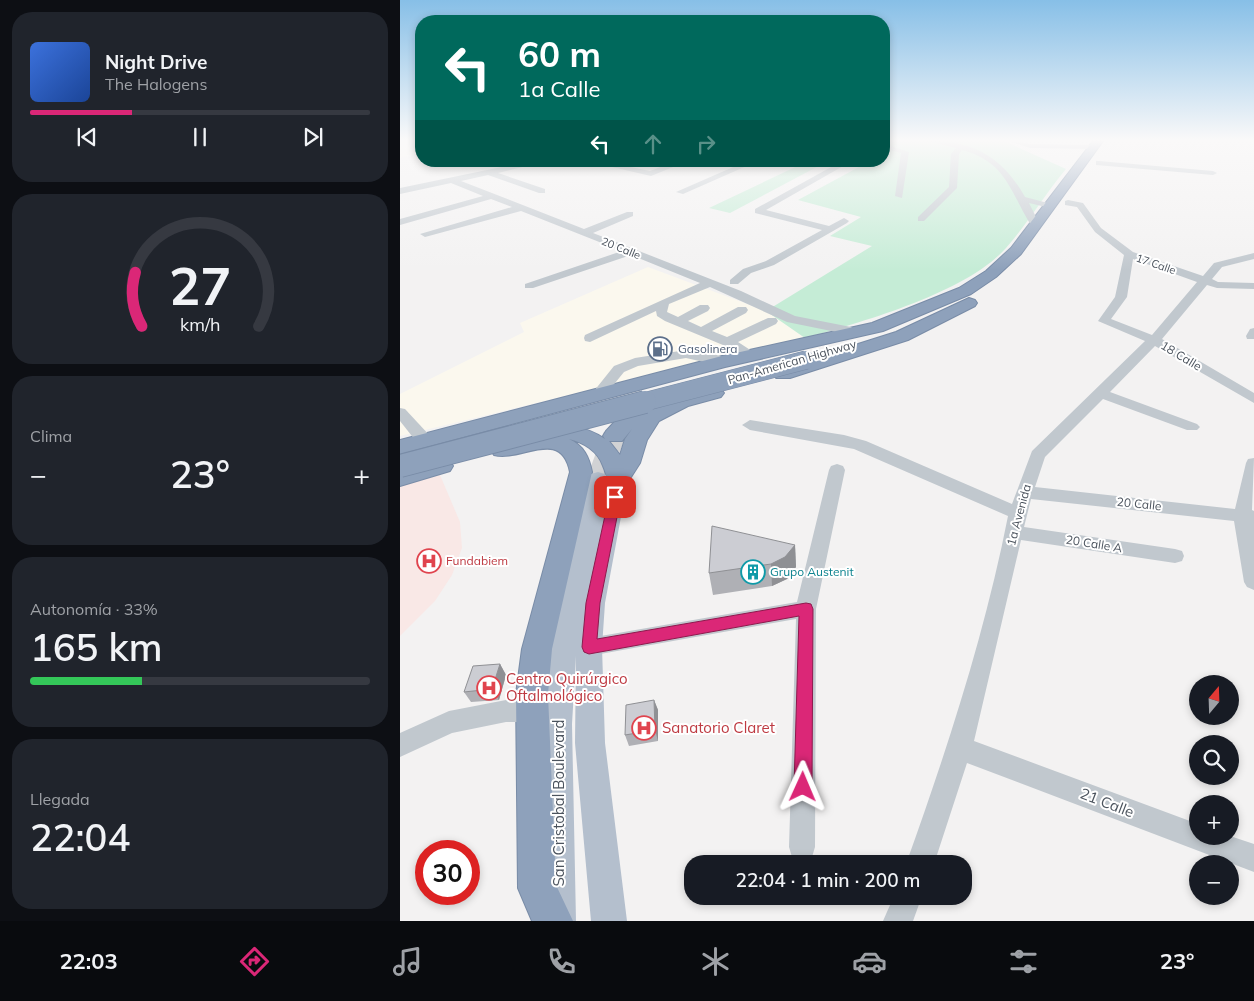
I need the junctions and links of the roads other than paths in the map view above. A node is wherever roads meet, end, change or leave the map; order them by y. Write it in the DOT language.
graph roads {
  1 [pos="431,184"];
  2 [pos="461,184"];
  3 [pos="520,184"];
  4 [pos="699,184"];
  5 [pos="806,184"];
  6 [pos="901,184"];
  7 [pos="953,184"];
  8 [pos="1011,184"];
  9 [pos="1068,184"];
  10 [pos="1079,184"];
  11 [pos="402,190"];
  12 [pos="542,192"];
  13 [pos="680,192"];
  14 [pos="492,196"];
  15 [pos="899,196"];
  16 [pos="1022,200"];
  17 [pos="772,203"];
  18 [pos="1068,203"];
  19 [pos="1050,205"];
  20 [pos="521,208"];
  21 [pos="790,208"];
  22 [pos="630,214"];
  23 [pos="826,217"];
  24 [pos="921,219"];
  25 [pos="400,222"];
  26 [pos="1035,225"];
  27 [pos="831,229"];
  28 [pos="583,233"];
  29 [pos="425,234"];
  30 [pos="630,252"];
  31 [pos="1129,254"];
  32 [pos="1254,256"];
  33 [pos="770,263"];
  34 [pos="709,282"];
  35 [pos="1202,284"];
  36 [pos="530,286"];
  37 [pos="1254,286"];
  38 [pos="723,288"];
  39 [pos="1254,295"];
  40 [pos="664,302"];
  41 [pos="969,303"];
  42 [pos="704,308"];
  43 [pos="742,310"];
  44 [pos="791,319"];
  45 [pos="772,321"];
  46 [pos="678,322"];
  47 [pos="877,327"];
  48 [pos="702,331"];
  49 [pos="851,331"];
  50 [pos="590,338"];
  51 [pos="1154,340"];
  52 [pos="727,342"];
  53 [pos="807,351"];
  54 [pos="751,355"];
  55 [pos="1100,393"];
  56 [pos="1254,399"];
  57 [pos="400,412"];
  58 [pos="750,425"];
  59 [pos="1192,427"];
  60 [pos="614,436"];
  61 [pos="425,441"];
  62 [pos="400,447"];
  63 [pos="400,458"];
  64 [pos="1254,464"];
  65 [pos="400,466"];
  66 [pos="837,470"];
  67 [pos="400,478"];
  68 [pos="608,479"];
  69 [pos="1024,492"];
  70 [pos="1017,513"];
  71 [pos="1248,516"];
  72 [pos="1012,532"];
  73 [pos="1175,556"];
  74 [pos="1254,582"];
  75 [pos="806,609"];
  76 [pos="589,647"];
  77 [pos="531,711"];
  78 [pos="400,745"];
  79 [pos="960,748"];
  80 [pos="802,847"];
  81 [pos="923,855"];
  82 [pos="1254,858"];
  83 [pos="904,905"];
  84 [pos="553,921"];
  85 [pos="558,921"];
  86 [pos="610,921"];
  87 [pos="898,921"];
  1 -- 11 [label="street"];
  2 -- 14 [label="street, 20 Calle"];
  3 -- 12 [label="street"];
  4 -- 13 [label="street"];
  5 -- 17 [label="street"];
  6 -- 15 [label="street"];
  7 -- 24 [label="street"];
  8 -- 16 [label="street"];
  9 -- 19 [label="highway, Pan-American Highway"];
  10 -- 18 [label="highway, Pan-American Highway"];
  14 -- 20 [label="street, 20 Calle"];
  14 -- 25 [label="street"];
  16 -- 19 [label="street"];
  16 -- 26 [label="street"];
  17 -- 21 [label="street"];
  17 -- 27 [label="street"];
  18 -- 31 [label="street, 17 Calle"];
  18 -- 41 [label="highway, Pan-American Highway"];
  19 -- 26 [label="highway, Pan-American Highway"];
  20 -- 28 [label="street, 20 Calle"];
  20 -- 29 [label="street"];
  22 -- 28 [label="street"];
  23 -- 27 [label="street"];
  26 -- 47 [label="highway, Pan-American Highway"];
  27 -- 33 [label="street"];
  28 -- 30 [label="street, 20 Calle"];
  30 -- 34 [label="street, 20 Calle"];
  30 -- 36 [label="street"];
  31 -- 35 [label="street, 17 Calle"];
  31 -- 51 [label="street, 18 Calle"];
  32 -- 35 [label="street, 1a Avenida"];
  33 -- 38 [label="street"];
  34 -- 38 [label="street, 20 Calle"];
  34 -- 40 [label="street"];
  35 -- 37 [label="street"];
  35 -- 39 [label="street, 17 Calle"];
  35 -- 51 [label="street, 1a Avenida"];
  38 -- 44 [label="street, 20 Calle"];
  40 -- 46 [label="street"];
  40 -- 50 [label="street"];
  41 -- 53 [label="highway, Pan-American Highway"];
  41 -- 68 [label="highway"];
  42 -- 46 [label="street"];
  43 -- 48 [label="street"];
  44 -- 49 [label="street, 20 Calle"];
  44 -- 53 [label="street, 20 Calle"];
  45 -- 52 [label="street"];
  46 -- 48 [label="street"];
  47 -- 49 [label="highway, Pan-American Highway"];
  47 -- 60 [label="highway"];
  48 -- 52 [label="street"];
  49 -- 53 [label="highway, Pan-American Highway"];
  51 -- 55 [label="street, 1a Avenida"];
  51 -- 56 [label="street, 18 Calle"];
  52 -- 54 [label="street"];
  53 -- 54 [label="highway, Pan-American Highway"];
  53 -- 65 [label="highway, Pan-American Highway, bridge"];
  54 -- 61 [label="highway, Pan-American Highway"];
  55 -- 59 [label="street"];
  55 -- 69 [label="street, 1a Avenida"];
  57 -- 61 [label="street"];
  58 -- 70 [label="street"];
  61 -- 62 [label="highway, Pan-American Highway"];
  63 -- 68 [label="highway"];
  64 -- 71 [label="street"];
  66 -- 75 [label="street"];
  67 -- 77 [label="highway"];
  68 -- 76 [label="main road"];
  68 -- 85 [label="main road, San Cristobal Boulevard"];
  69 -- 70 [label="street, 1a Avenida"];
  69 -- 71 [label="street, 20 Calle"];
  70 -- 72 [label="street, 1a Avenida"];
  71 -- 74 [label="street"];
  72 -- 73 [label="street, 20 Calle A"];
  72 -- 79 [label="street, 1a Avenida"];
  75 -- 76 [label="street"];
  75 -- 80 [label="street"];
  76 -- 86 [label="main road"];
  77 -- 78 [label="street"];
  77 -- 84 [label="highway"];
  79 -- 81 [label="street, 1a Avenida"];
  79 -- 82 [label="street, 21 Calle"];
  83 -- 87 [label="street"];
}
